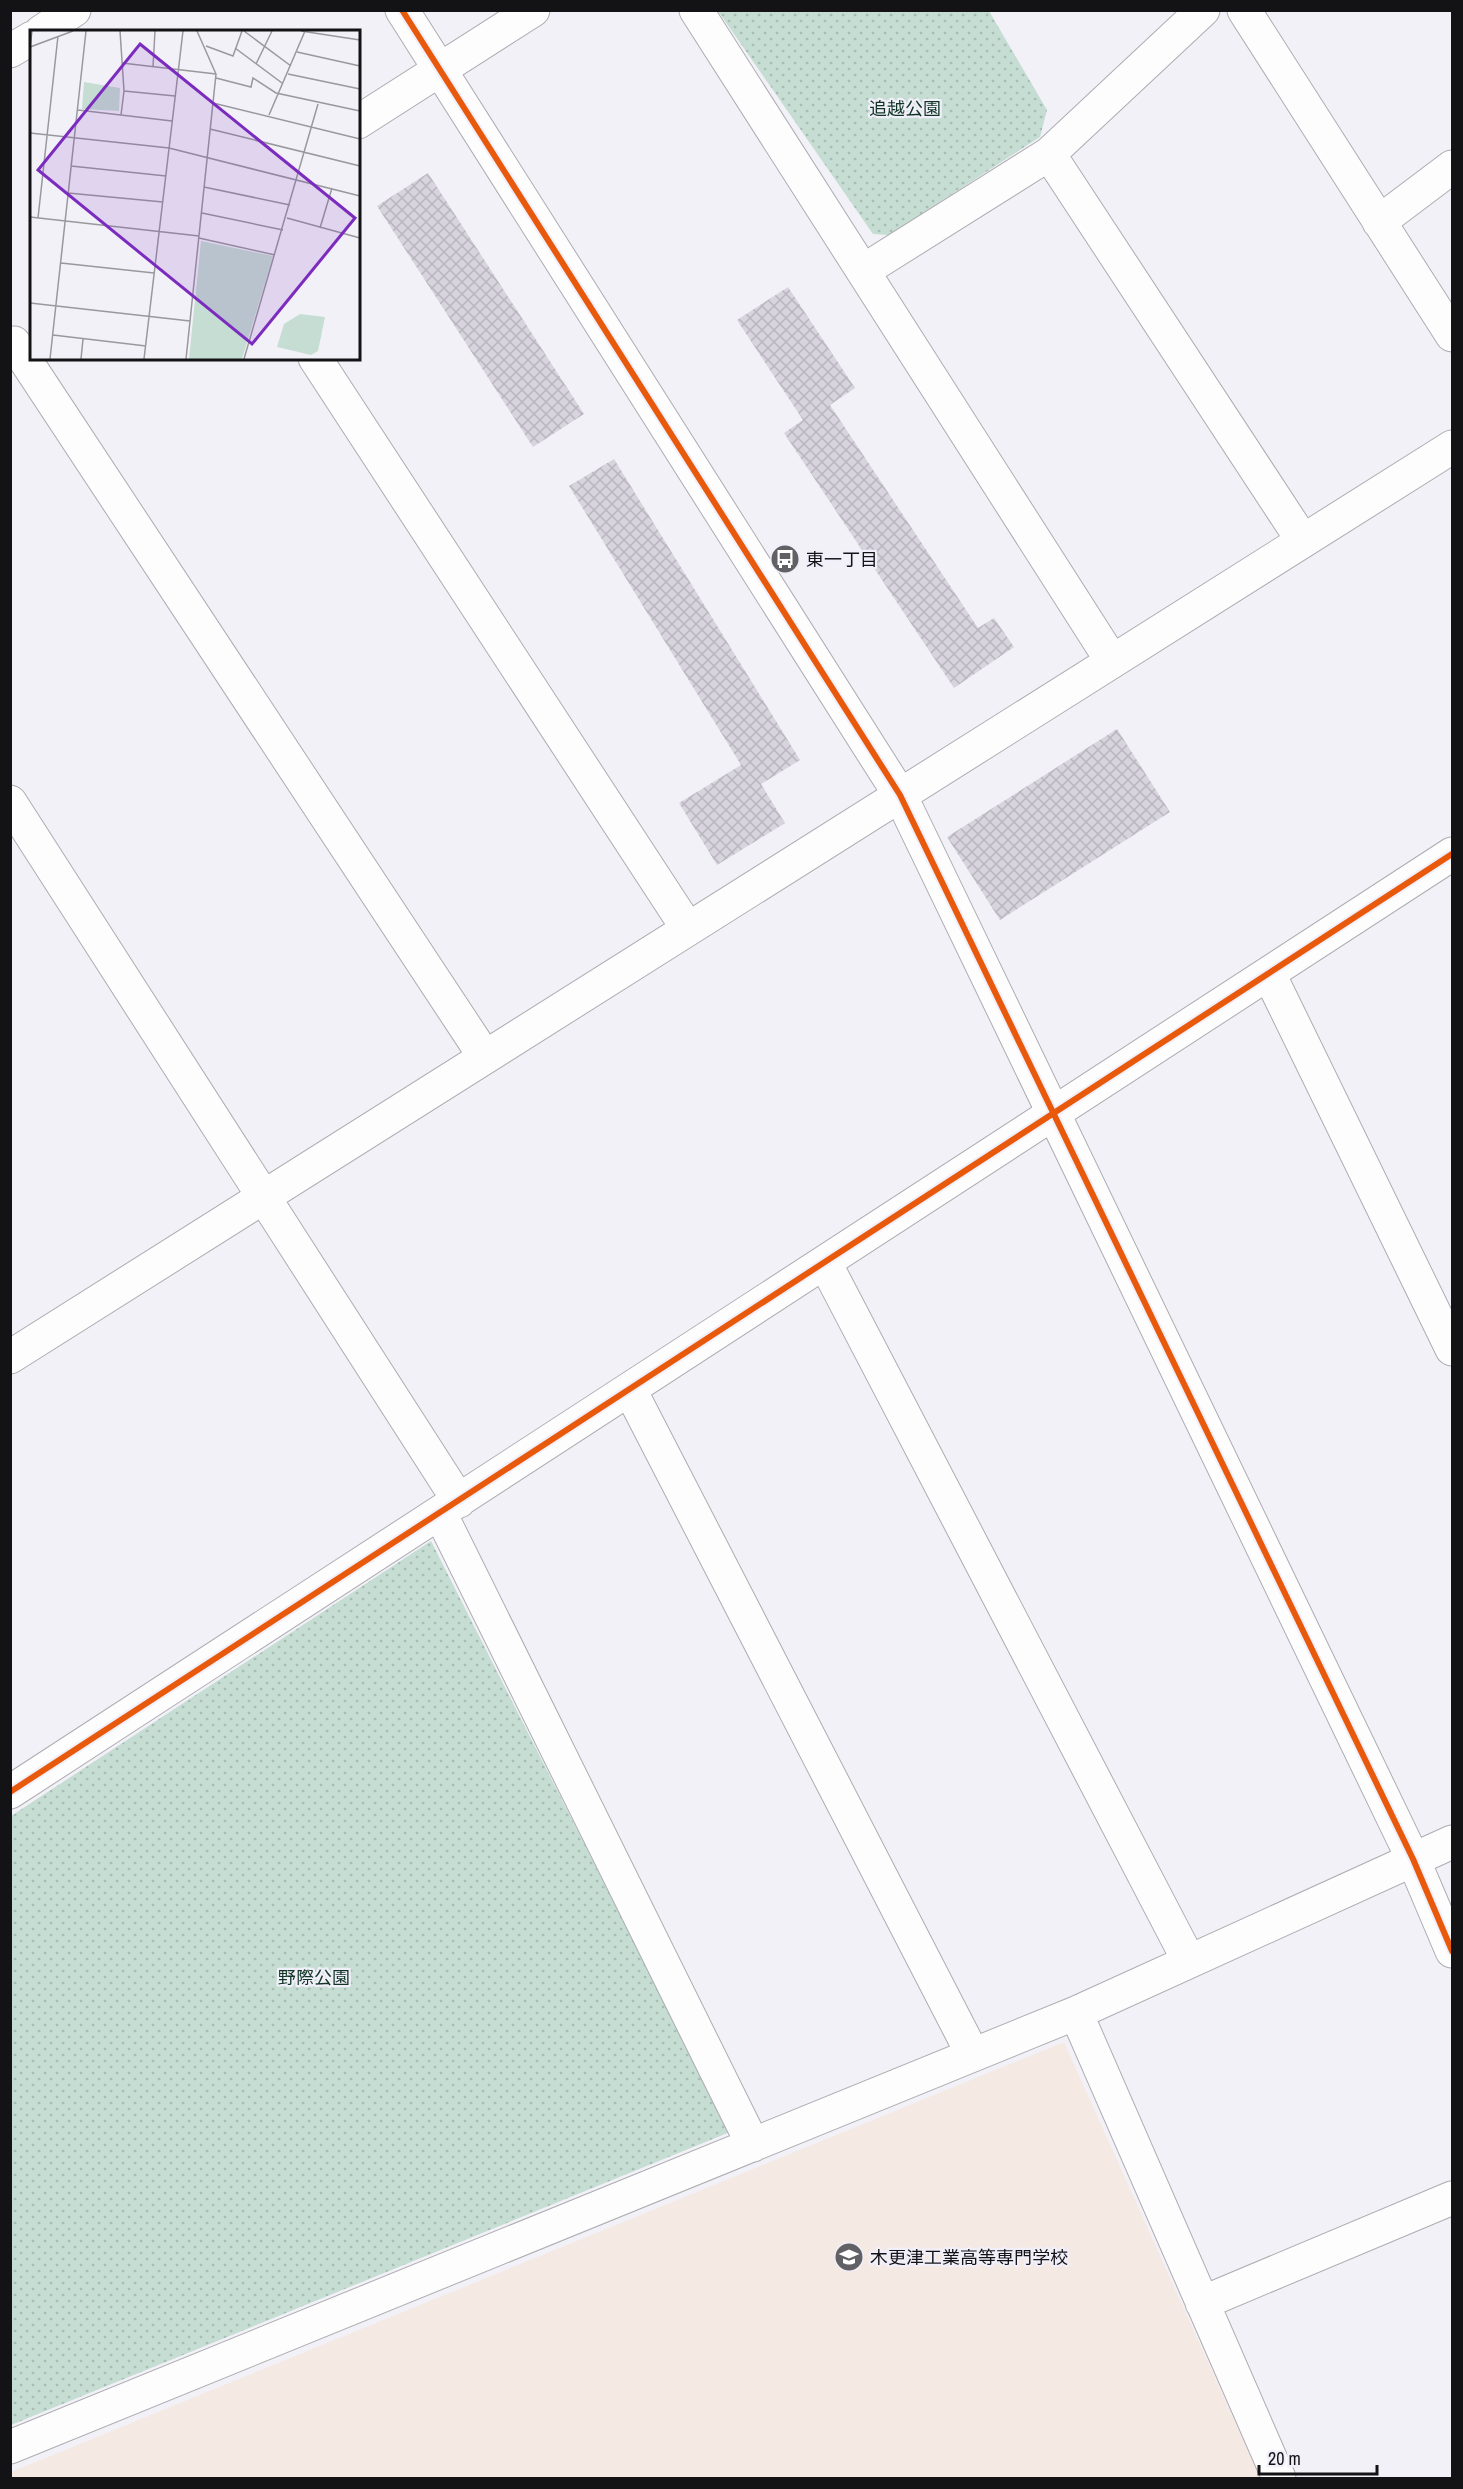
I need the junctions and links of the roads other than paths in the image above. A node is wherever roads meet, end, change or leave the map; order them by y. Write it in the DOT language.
graph roads {
  1 [pos="74,10"];
  2 [pos="402,10"];
  3 [pos="533,10"];
  4 [pos="696,10"];
  5 [pos="1203,10"];
  6 [pos="1244,10"];
  7 [pos="44,30"];
  8 [pos="30,39"];
  9 [pos="10,51"];
  10 [pos="441,69"];
  11 [pos="360,121"];
  12 [pos="1049,154"];
  13 [pos="1452,167"];
  14 [pos="1380,222"];
  15 [pos="863,271"];
  16 [pos="1452,335"];
  17 [pos="19,340"];
  18 [pos="30,357"];
  19 [pos="32,360"];
  20 [pos="316,360"];
  21 [pos="1452,447"];
  22 [pos="1303,541"];
  23 [pos="1112,661"];
  24 [pos="900,795"];
  25 [pos="10,802"];
  26 [pos="1452,854"];
  27 [pos="688,929"];
  28 [pos="1269,974"];
  29 [pos="484,1058"];
  30 [pos="1054,1114"];
  31 [pos="264,1197"];
  32 [pos="825,1263"];
  33 [pos="1452,1349"];
  34 [pos="10,1357"];
  35 [pos="630,1390"];
  36 [pos="449,1507"];
  37 [pos="10,1792"];
  38 [pos="1452,1842"];
  39 [pos="1413,1859"];
  40 [pos="1452,1951"];
  41 [pos="1189,1961"];
  42 [pos="1076,2013"];
  43 [pos="972,2055"];
  44 [pos="753,2145"];
  45 [pos="1452,2198"];
  46 [pos="1202,2303"];
  47 [pos="10,2447"];
  48 [pos="1279,2478"];
  1 -- 7 [label="street"];
  2 -- 10 [label="street"];
  3 -- 10 [label="street"];
  4 -- 15 [label="street"];
  5 -- 12 [label="street"];
  6 -- 14 [label="street"];
  8 -- 9 [label="street"];
  10 -- 11 [label="street"];
  10 -- 24 [label="street"];
  12 -- 15 [label="street"];
  12 -- 22 [label="street"];
  13 -- 14 [label="street"];
  14 -- 16 [label="street"];
  15 -- 23 [label="street"];
  17 -- 18 [label="street"];
  19 -- 29 [label="street"];
  20 -- 27 [label="street"];
  21 -- 22 [label="street"];
  22 -- 23 [label="street"];
  23 -- 24 [label="street"];
  24 -- 27 [label="street"];
  24 -- 30 [label="street"];
  25 -- 31 [label="street"];
  26 -- 28 [label="street"];
  27 -- 29 [label="street"];
  28 -- 30 [label="street"];
  28 -- 33 [label="street"];
  29 -- 31 [label="street"];
  30 -- 32 [label="street"];
  30 -- 39 [label="street"];
  31 -- 34 [label="street"];
  31 -- 36 [label="street"];
  32 -- 35 [label="street"];
  32 -- 41 [label="street"];
  35 -- 36 [label="street"];
  35 -- 43 [label="street"];
  36 -- 37 [label="street"];
  36 -- 44 [label="street"];
  38 -- 39 [label="street"];
  39 -- 40 [label="street"];
  39 -- 41 [label="street"];
  41 -- 42 [label="street"];
  42 -- 43 [label="street"];
  42 -- 46 [label="street"];
  43 -- 44 [label="street"];
  44 -- 47 [label="street"];
  45 -- 46 [label="street"];
  46 -- 48 [label="street"];
}
